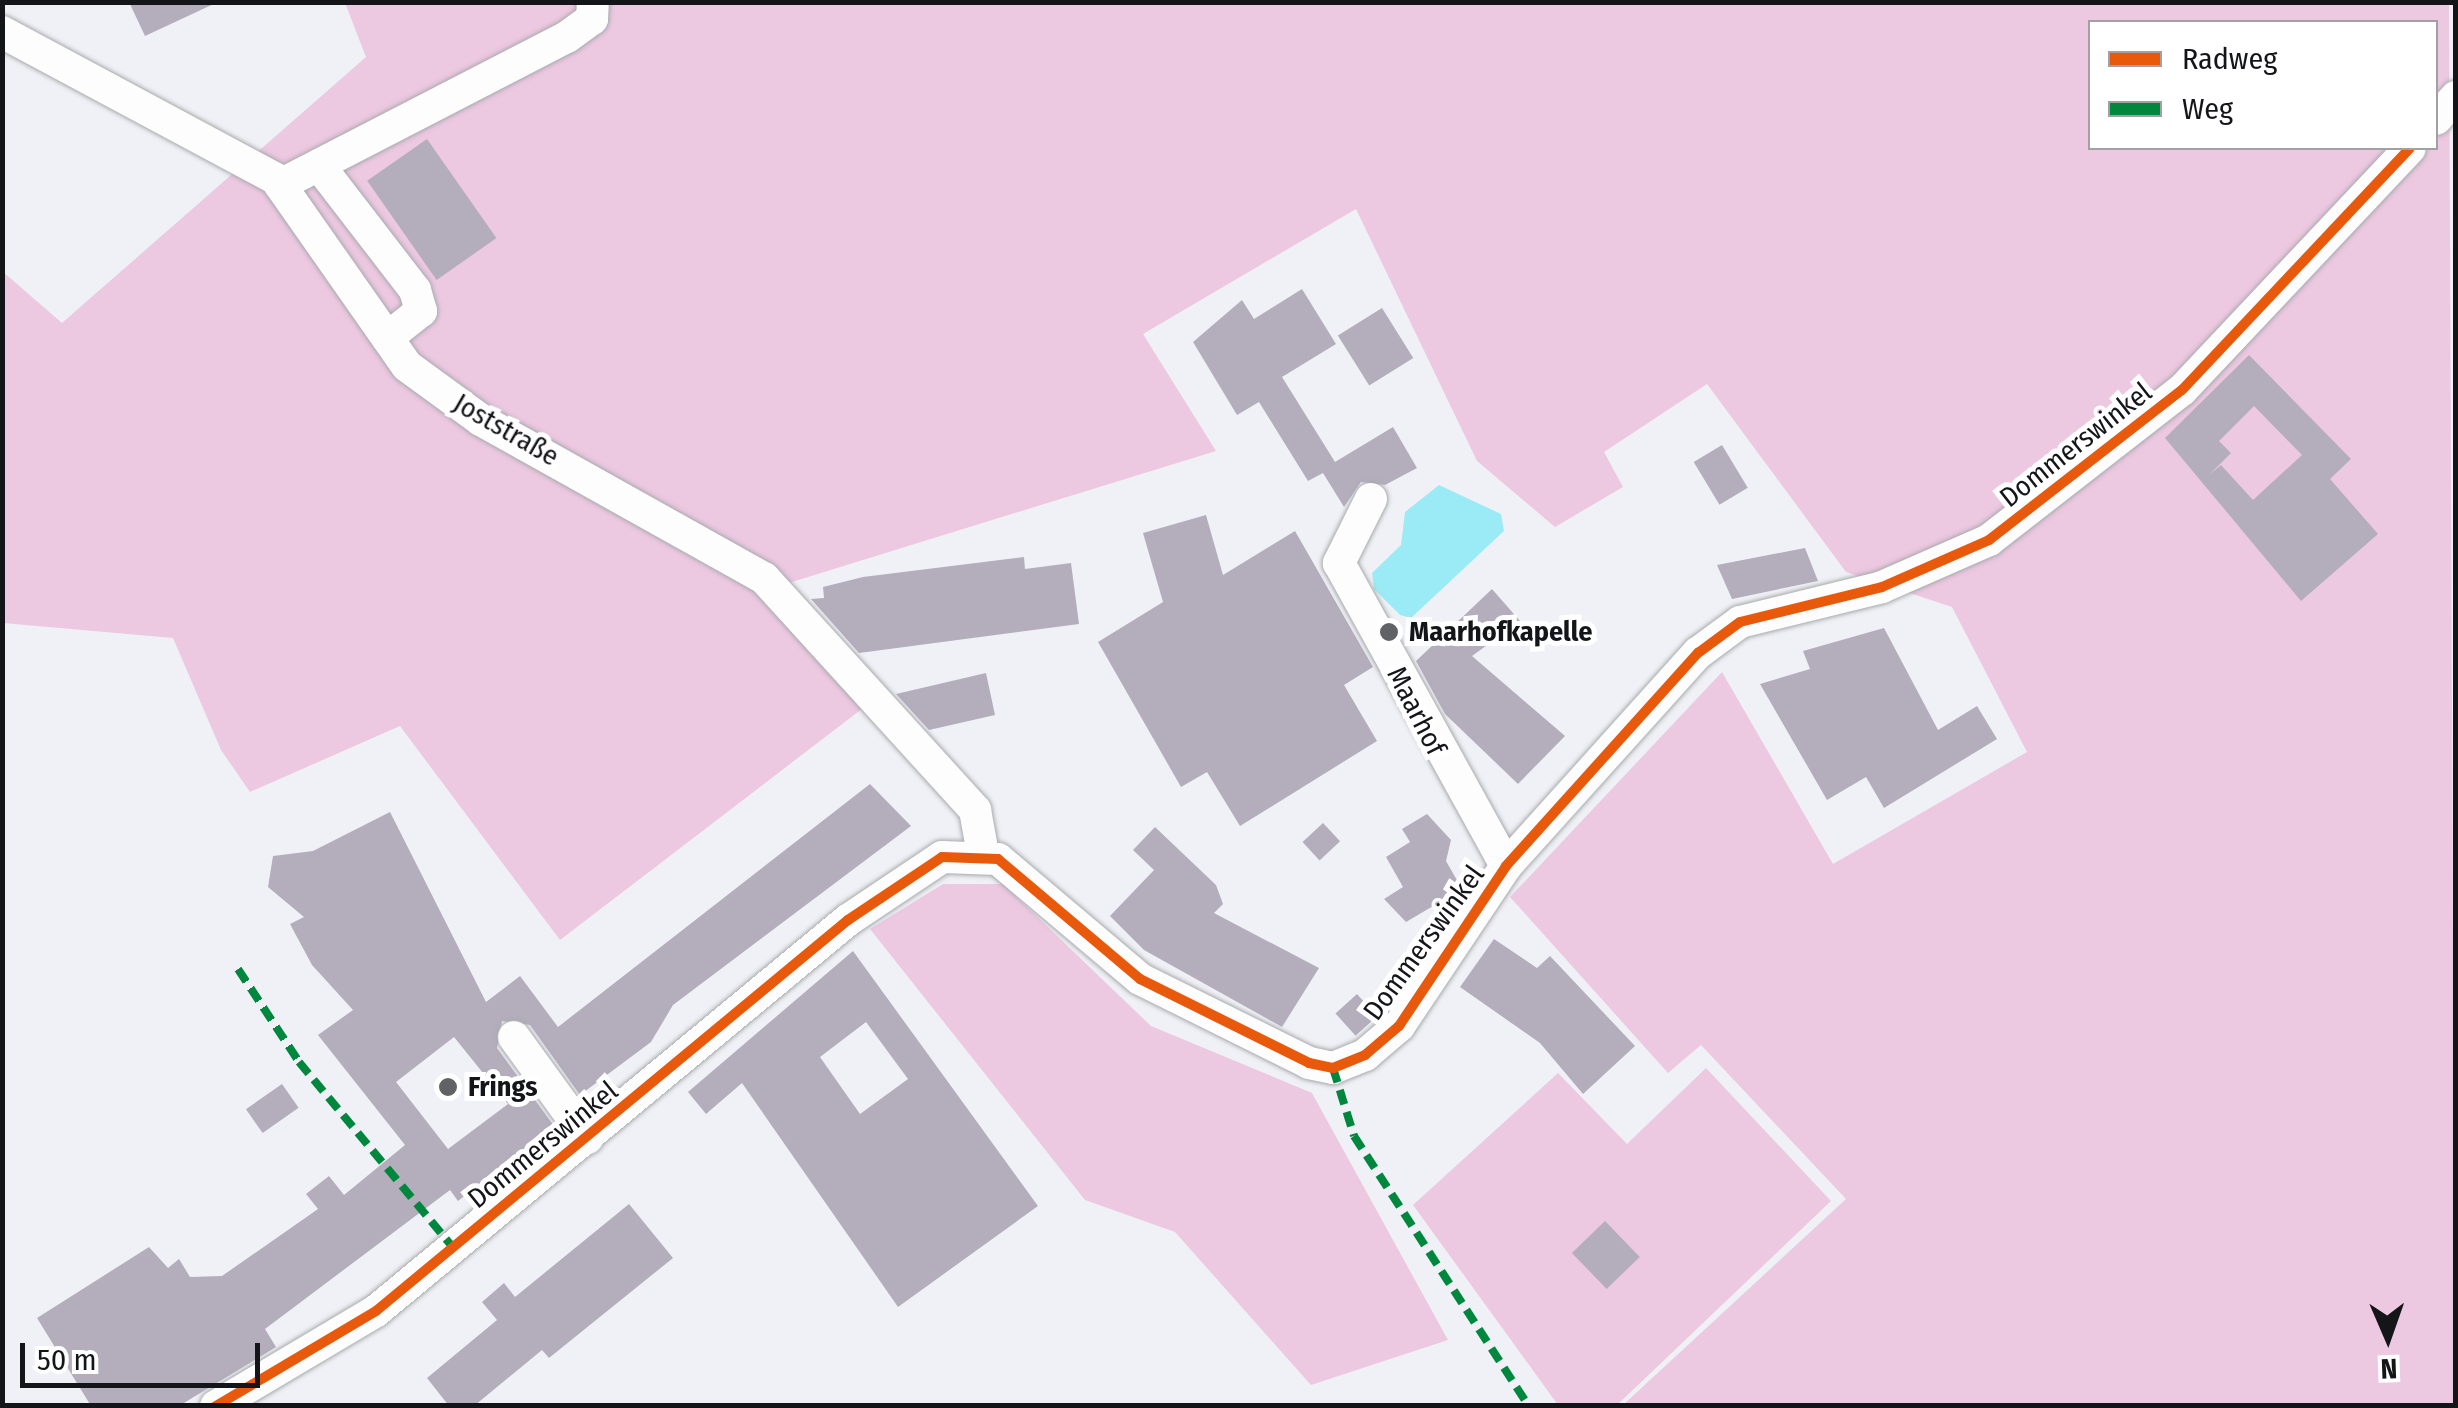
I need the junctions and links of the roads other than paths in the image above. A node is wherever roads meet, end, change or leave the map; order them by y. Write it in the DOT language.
graph roads {
  1 [pos="592,2"];
  2 [pos="2,32"];
  3 [pos="2456,97"];
  4 [pos="2438,116"];
  5 [pos="2408,150"];
  6 [pos="321,168"];
  7 [pos="280,185"];
  8 [pos="387,338"];
  9 [pos="1372,499"];
  10 [pos="983,854"];
  11 [pos="1506,866"];
  12 [pos="514,1037"];
  13 [pos="587,1138"];
  14 [pos="216,1406"];
  1 -- 6 [label="street"];
  2 -- 7 [label="street, Joststraße"];
  3 -- 4 [label="street"];
  5 -- 11 [label="street, Dommerswinkel"];
  6 -- 7 [label="street"];
  6 -- 8 [label="street"];
  7 -- 8 [label="street, Joststraße"];
  8 -- 10 [label="street, Joststraße"];
  9 -- 11 [label="street, Maarhof"];
  10 -- 11 [label="street, Dommerswinkel"];
  10 -- 13 [label="street, Dommerswinkel"];
  12 -- 13 [label="street"];
  13 -- 14 [label="street, Dommerswinkel"];
}
